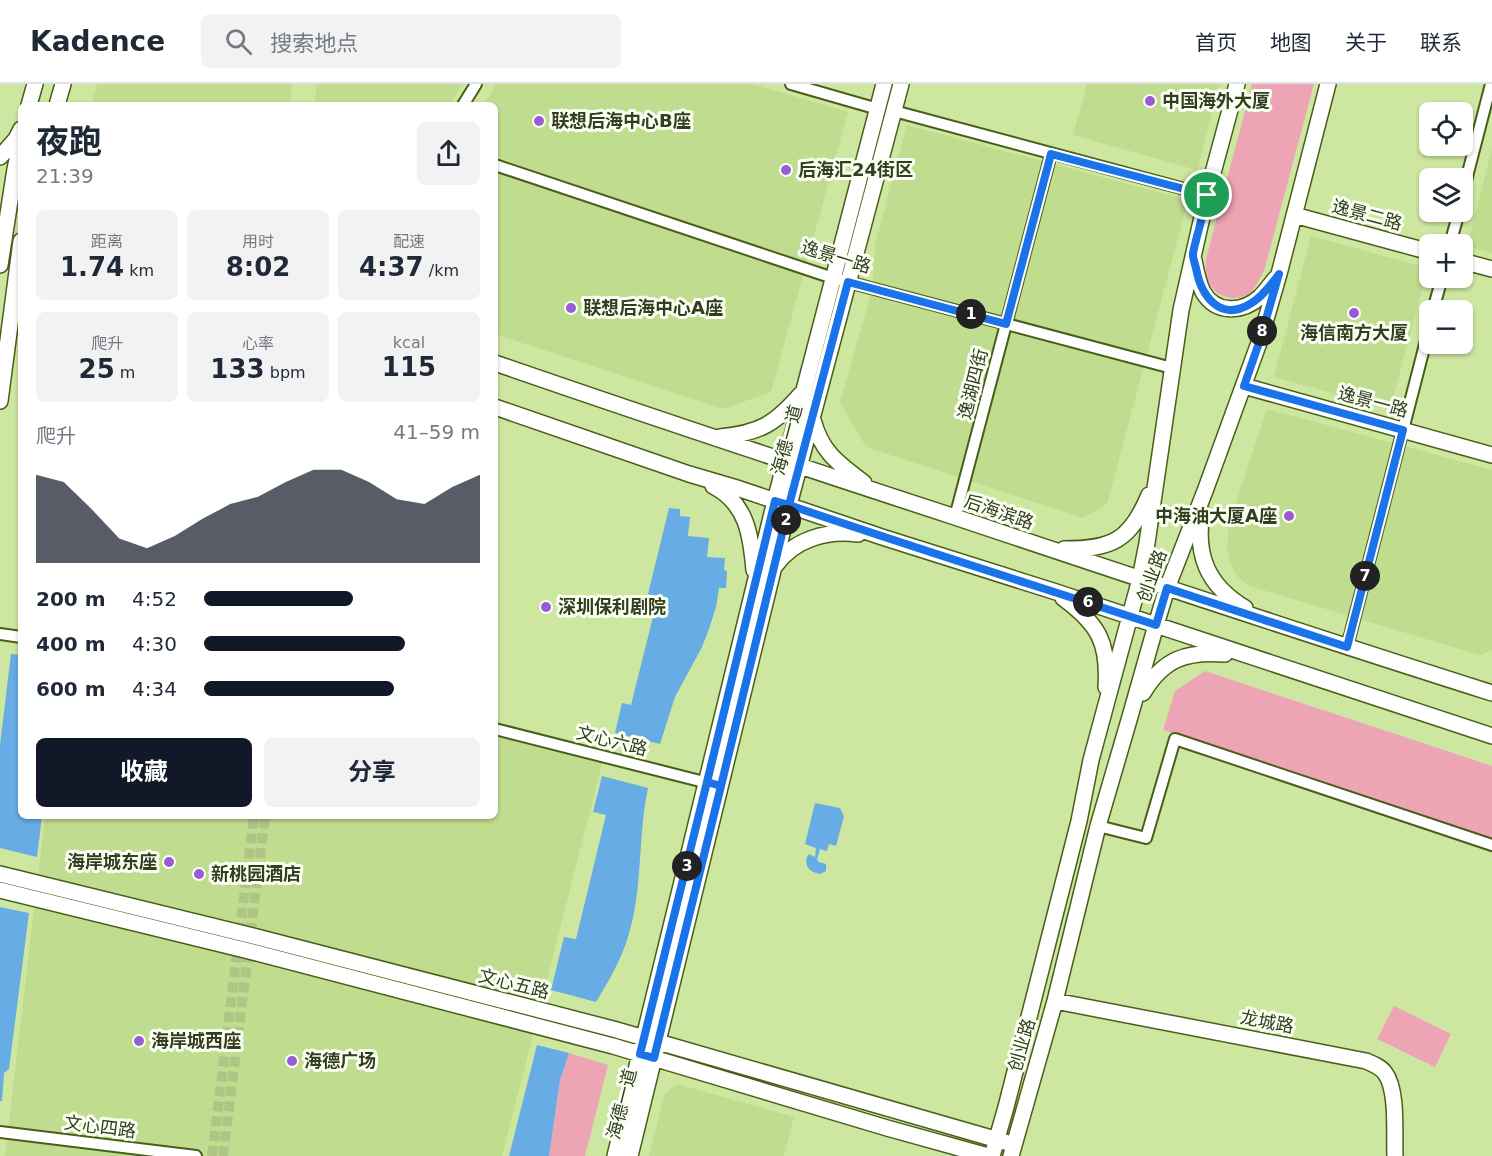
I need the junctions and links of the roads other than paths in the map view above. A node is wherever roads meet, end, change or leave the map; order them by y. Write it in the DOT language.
graph roads {
  1 [pos="35,84"];
  2 [pos="63,84"];
  3 [pos="476,84"];
  4 [pos="791,84"];
  5 [pos="884,84"];
  6 [pos="901,84"];
  7 [pos="1237,84"];
  8 [pos="1328,84"];
  9 [pos="1491,84"];
  10 [pos="30,102"];
  11 [pos="58,102"];
  12 [pos="466,102"];
  13 [pos="878,109"];
  14 [pos="894,111"];
  15 [pos="18,135"];
  16 [pos="1051,154"];
  17 [pos="0,157"];
  18 [pos="18,160"];
  19 [pos="498,166"];
  20 [pos="1469,168"];
  21 [pos="1207,195"];
  22 [pos="10,209"];
  23 [pos="1294,215"];
  24 [pos="2,236"];
  25 [pos="18,241"];
  26 [pos="1419,249"];
  27 [pos="1193,254"];
  28 [pos="18,264"];
  29 [pos="1473,264"];
  30 [pos="0,265"];
  31 [pos="1492,269"];
  32 [pos="1279,274"];
  33 [pos="841,280"];
  34 [pos="18,305"];
  35 [pos="10,324"];
  36 [pos="1006,324"];
  37 [pos="1423,354"];
  38 [pos="498,364"];
  39 [pos="1172,368"];
  40 [pos="809,371"];
  41 [pos="1244,386"];
  42 [pos="0,401"];
  43 [pos="498,408"];
  44 [pos="812,418"];
  45 [pos="1403,430"];
  46 [pos="712,437"];
  47 [pos="1492,455"];
  48 [pos="1160,461"];
  49 [pos="793,464"];
  50 [pos="689,474"];
  51 [pos="874,491"];
  52 [pos="1205,491"];
  53 [pos="782,503"];
  54 [pos="956,518"];
  55 [pos="882,537"];
  56 [pos="1051,550"];
  57 [pos="774,568"];
  58 [pos="1140,579"];
  59 [pos="1167,588"];
  60 [pos="1053,591"];
  61 [pos="753,594"];
  62 [pos="1130,617"];
  63 [pos="1263,619"];
  64 [pos="1156,625"];
  65 [pos="0,634"];
  66 [pos="18,637"];
  67 [pos="1347,647"];
  68 [pos="1248,656"];
  69 [pos="1492,693"];
  70 [pos="1104,715"];
  71 [pos="1129,720"];
  72 [pos="498,730"];
  73 [pos="1492,736"];
  74 [pos="714,784"];
  75 [pos="1079,821"];
  76 [pos="1098,826"];
  77 [pos="1492,845"];
  78 [pos="0,874"];
  79 [pos="0,890"];
  80 [pos="1055,1002"];
  81 [pos="651,1040"];
  82 [pos="647,1056"];
  83 [pos="0,1132"];
  84 [pos="997,1140"];
  85 [pos="1012,1150"];
  86 [pos="196,1156"];
  87 [pos="615,1156"];
  88 [pos="630,1156"];
  89 [pos="990,1156"];
  90 [pos="1395,1156"];
  1 -- 10 [label="main road"];
  2 -- 11 [label="main road"];
  3 -- 12 [label="street"];
  4 -- 13 [label="street"];
  5 -- 13 [label="main road, 海德一道"];
  6 -- 14 [label="main road, 海德一道"];
  7 -- 21 [label="main road, 创业路"];
  8 -- 23 [label="main road, 创业路"];
  9 -- 20 [label="street"];
  13 -- 33 [label="main road, 海德一道"];
  14 -- 16 [label="street"];
  14 -- 33 [label="main road, 海德一道"];
  15 -- 17 [label="main road"];
  16 -- 21 [label="street"];
  16 -- 36 [label="street, 逸湖四街"];
  18 -- 22 [label="main road"];
  19 -- 33 [label="street, 逸景一路"];
  21 -- 27 [label="main road, 创业路"];
  22 -- 24 [label="main road"];
  23 -- 26 [label="main road, 逸景二路"];
  23 -- 32 [label="main road, 创业路"];
  24 -- 25 [label="main road"];
  24 -- 30 [label="main road"];
  27 -- 32 [label="main road"];
  27 -- 39 [label="main road, 创业路"];
  28 -- 35 [label="main road"];
  29 -- 31 [label="main road"];
  32 -- 41 [label="main road, 创业路"];
  33 -- 36 [label="street, 逸景一路"];
  33 -- 40 [label="main road, 海德一道"];
  33 -- 44 [label="main road, 海德一道"];
  34 -- 35 [label="main road"];
  35 -- 42 [label="main road"];
  36 -- 39 [label="street, 逸景一路"];
  36 -- 54 [label="street, 逸湖四街"];
  37 -- 45 [label="street"];
  38 -- 46 [label="main road, 后海滨路"];
  39 -- 48 [label="main road, 创业路"];
  40 -- 44 [label="main road"];
  40 -- 46 [label="main road"];
  40 -- 49 [label="main road, 海德一道"];
  41 -- 45 [label="main road, 逸景一路"];
  41 -- 52 [label="main road, 创业路"];
  43 -- 50 [label="main road"];
  44 -- 49 [label="main road, 海德一道"];
  44 -- 51 [label="main road"];
  45 -- 47 [label="main road, 逸景一路"];
  45 -- 67 [label="street"];
  46 -- 49 [label="main road, 后海滨路"];
  48 -- 56 [label="main road"];
  48 -- 58 [label="main road, 创业路"];
  49 -- 51 [label="main road, 后海滨路"];
  49 -- 53 [label="main road, 海德一道"];
  50 -- 53 [label="main road"];
  50 -- 61 [label="main road"];
  51 -- 54 [label="main road, 后海滨路"];
  52 -- 59 [label="main road, 创业路"];
  52 -- 63 [label="main road"];
  53 -- 55 [label="main road"];
  53 -- 57 [label="main road, 海德一道"];
  53 -- 61 [label="main road, 海德一道"];
  54 -- 56 [label="main road, 后海滨路"];
  55 -- 57 [label="main road"];
  55 -- 60 [label="main road"];
  56 -- 58 [label="main road, 后海滨路"];
  57 -- 74 [label="main road, 海德一道"];
  58 -- 59 [label="main road, 后海滨路"];
  58 -- 62 [label="main road, 创业路"];
  59 -- 63 [label="main road, 后海滨路"];
  59 -- 64 [label="main road, 创业路"];
  60 -- 62 [label="main road"];
  60 -- 70 [label="main road"];
  61 -- 74 [label="main road, 海德一道"];
  62 -- 64 [label="main road"];
  62 -- 70 [label="main road, 创业路"];
  63 -- 67 [label="main road, 后海滨路"];
  64 -- 68 [label="main road"];
  64 -- 71 [label="main road, 创业路"];
  65 -- 66 [label="street"];
  67 -- 69 [label="main road, 后海滨路"];
  68 -- 71 [label="main road"];
  68 -- 73 [label="main road"];
  70 -- 75 [label="main road, 创业路"];
  71 -- 76 [label="main road, 创业路"];
  72 -- 74 [label="street, 文心六路"];
  74 -- 81 [label="main road, 海德一道"];
  75 -- 76 [label="main road"];
  75 -- 84 [label="main road, 创业路"];
  76 -- 77 [label="street"];
  76 -- 80 [label="main road, 创业路"];
  78 -- 81 [label="main road, 文心五路"];
  79 -- 82 [label="main road, 文心五路"];
  80 -- 85 [label="main road, 创业路"];
  80 -- 90 [label="main road, 龙城路"];
  81 -- 82 [label="main road, 海德一道"];
  81 -- 84 [label="main road, 文心五路"];
  82 -- 87 [label="main road, 海德一道"];
  82 -- 88 [label="main road, 海德一道"];
  82 -- 89 [label="main road, 文心五路"];
  83 -- 86 [label="street, 文心四路"];
  84 -- 85 [label="main road, 文心五路"];
  84 -- 89 [label="main road, 创业路"];
}
